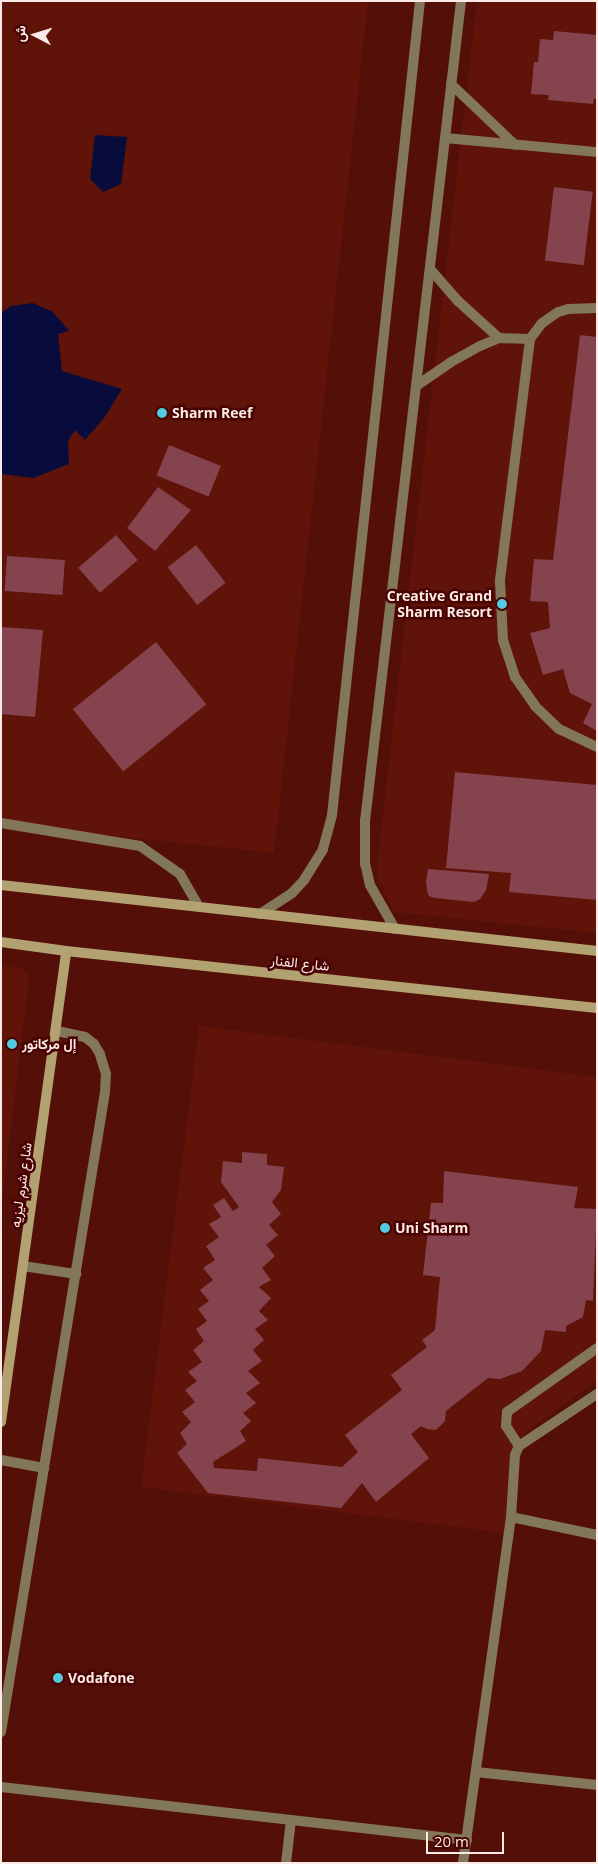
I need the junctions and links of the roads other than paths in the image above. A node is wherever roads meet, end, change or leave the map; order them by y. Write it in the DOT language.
graph roads {
  1 [pos="420,1"];
  2 [pos="461,1"];
  3 [pos="451,84"];
  4 [pos="445,138"];
  5 [pos="515,145"];
  6 [pos="597,152"];
  7 [pos="430,269"];
  8 [pos="597,308"];
  9 [pos="499,338"];
  10 [pos="530,339"];
  11 [pos="416,386"];
  12 [pos="597,747"];
  13 [pos="1,823"];
  14 [pos="1,885"];
  15 [pos="199,907"];
  16 [pos="260,914"];
  17 [pos="395,929"];
  18 [pos="1,942"];
  19 [pos="66,951"];
  20 [pos="597,951"];
  21 [pos="597,1008"];
  22 [pos="56,1031"];
  23 [pos="23,1266"];
  24 [pos="76,1274"];
  25 [pos="597,1348"];
  26 [pos="597,1394"];
  27 [pos="1,1422"];
  28 [pos="519,1446"];
  29 [pos="1,1460"];
  30 [pos="44,1468"];
  31 [pos="510,1517"];
  32 [pos="597,1535"];
  33 [pos="1,1732"];
  34 [pos="476,1772"];
  35 [pos="597,1786"];
  36 [pos="1,1787"];
  37 [pos="291,1820"];
  38 [pos="467,1840"];
  39 [pos="286,1863"];
  40 [pos="463,1863"];
  1 -- 16 [label="street"];
  2 -- 3 [label="street"];
  3 -- 4 [label="street"];
  3 -- 5 [label="street"];
  4 -- 5 [label="street"];
  4 -- 7 [label="street"];
  5 -- 6 [label="street"];
  7 -- 9 [label="street"];
  7 -- 11 [label="street"];
  8 -- 10 [label="street"];
  9 -- 10 [label="street"];
  9 -- 11 [label="street"];
  10 -- 12 [label="street"];
  11 -- 17 [label="street"];
  13 -- 15 [label="street"];
  14 -- 15 [label="main road"];
  15 -- 16 [label="main road"];
  16 -- 17 [label="main road"];
  17 -- 20 [label="main road"];
  18 -- 19 [label="main road, شارع الفنار"];
  19 -- 21 [label="main road, شارع الفنار"];
  19 -- 22 [label="main road, شارع شرم ليزيه"];
  22 -- 23 [label="main road, شارع شرم ليزيه"];
  22 -- 24 [label="street"];
  23 -- 24 [label="street"];
  23 -- 27 [label="main road, شارع شرم ليزيه"];
  24 -- 30 [label="street"];
  25 -- 28 [label="street"];
  26 -- 28 [label="street"];
  28 -- 31 [label="street"];
  29 -- 30 [label="street"];
  30 -- 33 [label="street"];
  31 -- 32 [label="street"];
  31 -- 34 [label="street"];
  34 -- 35 [label="street"];
  34 -- 38 [label="street"];
  36 -- 37 [label="street"];
  37 -- 38 [label="street"];
  37 -- 39 [label="street"];
  38 -- 40 [label="street"];
}
